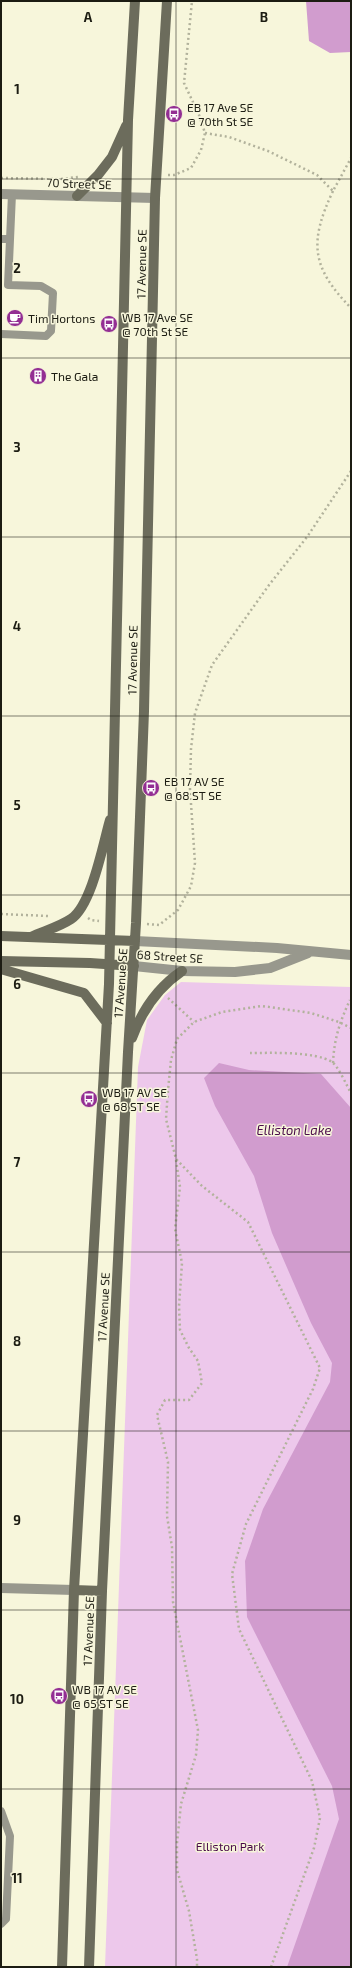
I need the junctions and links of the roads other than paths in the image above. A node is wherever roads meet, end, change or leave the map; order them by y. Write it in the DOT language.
graph roads {
  1 [pos="135,1"];
  2 [pos="168,1"];
  3 [pos="128,120"];
  4 [pos="1,194"];
  5 [pos="12,194"];
  6 [pos="77,196"];
  7 [pos="126,197"];
  8 [pos="155,198"];
  9 [pos="1,239"];
  10 [pos="10,239"];
  11 [pos="4,285"];
  12 [pos="1,334"];
  13 [pos="114,805"];
  14 [pos="1,936"];
  15 [pos="31,937"];
  16 [pos="110,940"];
  17 [pos="135,941"];
  18 [pos="310,952"];
  19 [pos="351,955"];
  20 [pos="1,961"];
  21 [pos="110,965"];
  22 [pos="134,966"];
  23 [pos="1,968"];
  24 [pos="182,971"];
  25 [pos="107,1023"];
  26 [pos="128,1052"];
  27 [pos="1,1588"];
  28 [pos="74,1590"];
  29 [pos="102,1591"];
  30 [pos="1,1811"];
  31 [pos="1,1924"];
  32 [pos="62,1967"];
  33 [pos="89,1967"];
  1 -- 3 [label="main road, 17 Avenue SE"];
  2 -- 8 [label="main road, 17 Avenue SE"];
  3 -- 6 [label="main road"];
  3 -- 7 [label="main road, 17 Avenue SE"];
  4 -- 5 [label="street, 70 Street SE"];
  5 -- 6 [label="street, 70 Street SE"];
  5 -- 10 [label="lane"];
  6 -- 7 [label="street, 70 Street SE"];
  7 -- 8 [label="street, 70 Street SE"];
  7 -- 13 [label="main road, 17 Avenue SE"];
  8 -- 17 [label="main road, 17 Avenue SE"];
  9 -- 10 [label="lane"];
  10 -- 11 [label="lane"];
  11 -- 12 [label="lane"];
  13 -- 15 [label="main road"];
  13 -- 16 [label="main road, 17 Avenue SE"];
  14 -- 15 [label="main road, 68 Street SE"];
  15 -- 16 [label="main road, 68 Street SE"];
  16 -- 17 [label="main road, 68 Street SE"];
  16 -- 21 [label="main road, 17 Avenue SE"];
  17 -- 18 [label="street, 68 Street SE"];
  17 -- 22 [label="main road, 17 Avenue SE"];
  18 -- 19 [label="street, 68 Street SE"];
  18 -- 24 [label="street, 68 Street SE"];
  20 -- 21 [label="main road, 68 Street SE"];
  21 -- 22 [label="main road, 68 Street SE"];
  21 -- 25 [label="main road, 17 Avenue SE"];
  22 -- 24 [label="street, 68 Street SE"];
  22 -- 26 [label="main road, 17 Avenue SE"];
  23 -- 25 [label="main road"];
  24 -- 26 [label="main road"];
  25 -- 28 [label="main road, 17 Avenue SE"];
  26 -- 29 [label="main road, 17 Avenue SE"];
  27 -- 28 [label="street"];
  28 -- 29 [label="main road"];
  28 -- 32 [label="main road, 17 Avenue SE"];
  29 -- 33 [label="main road, 17 Avenue SE"];
  30 -- 31 [label="lane"];
}
